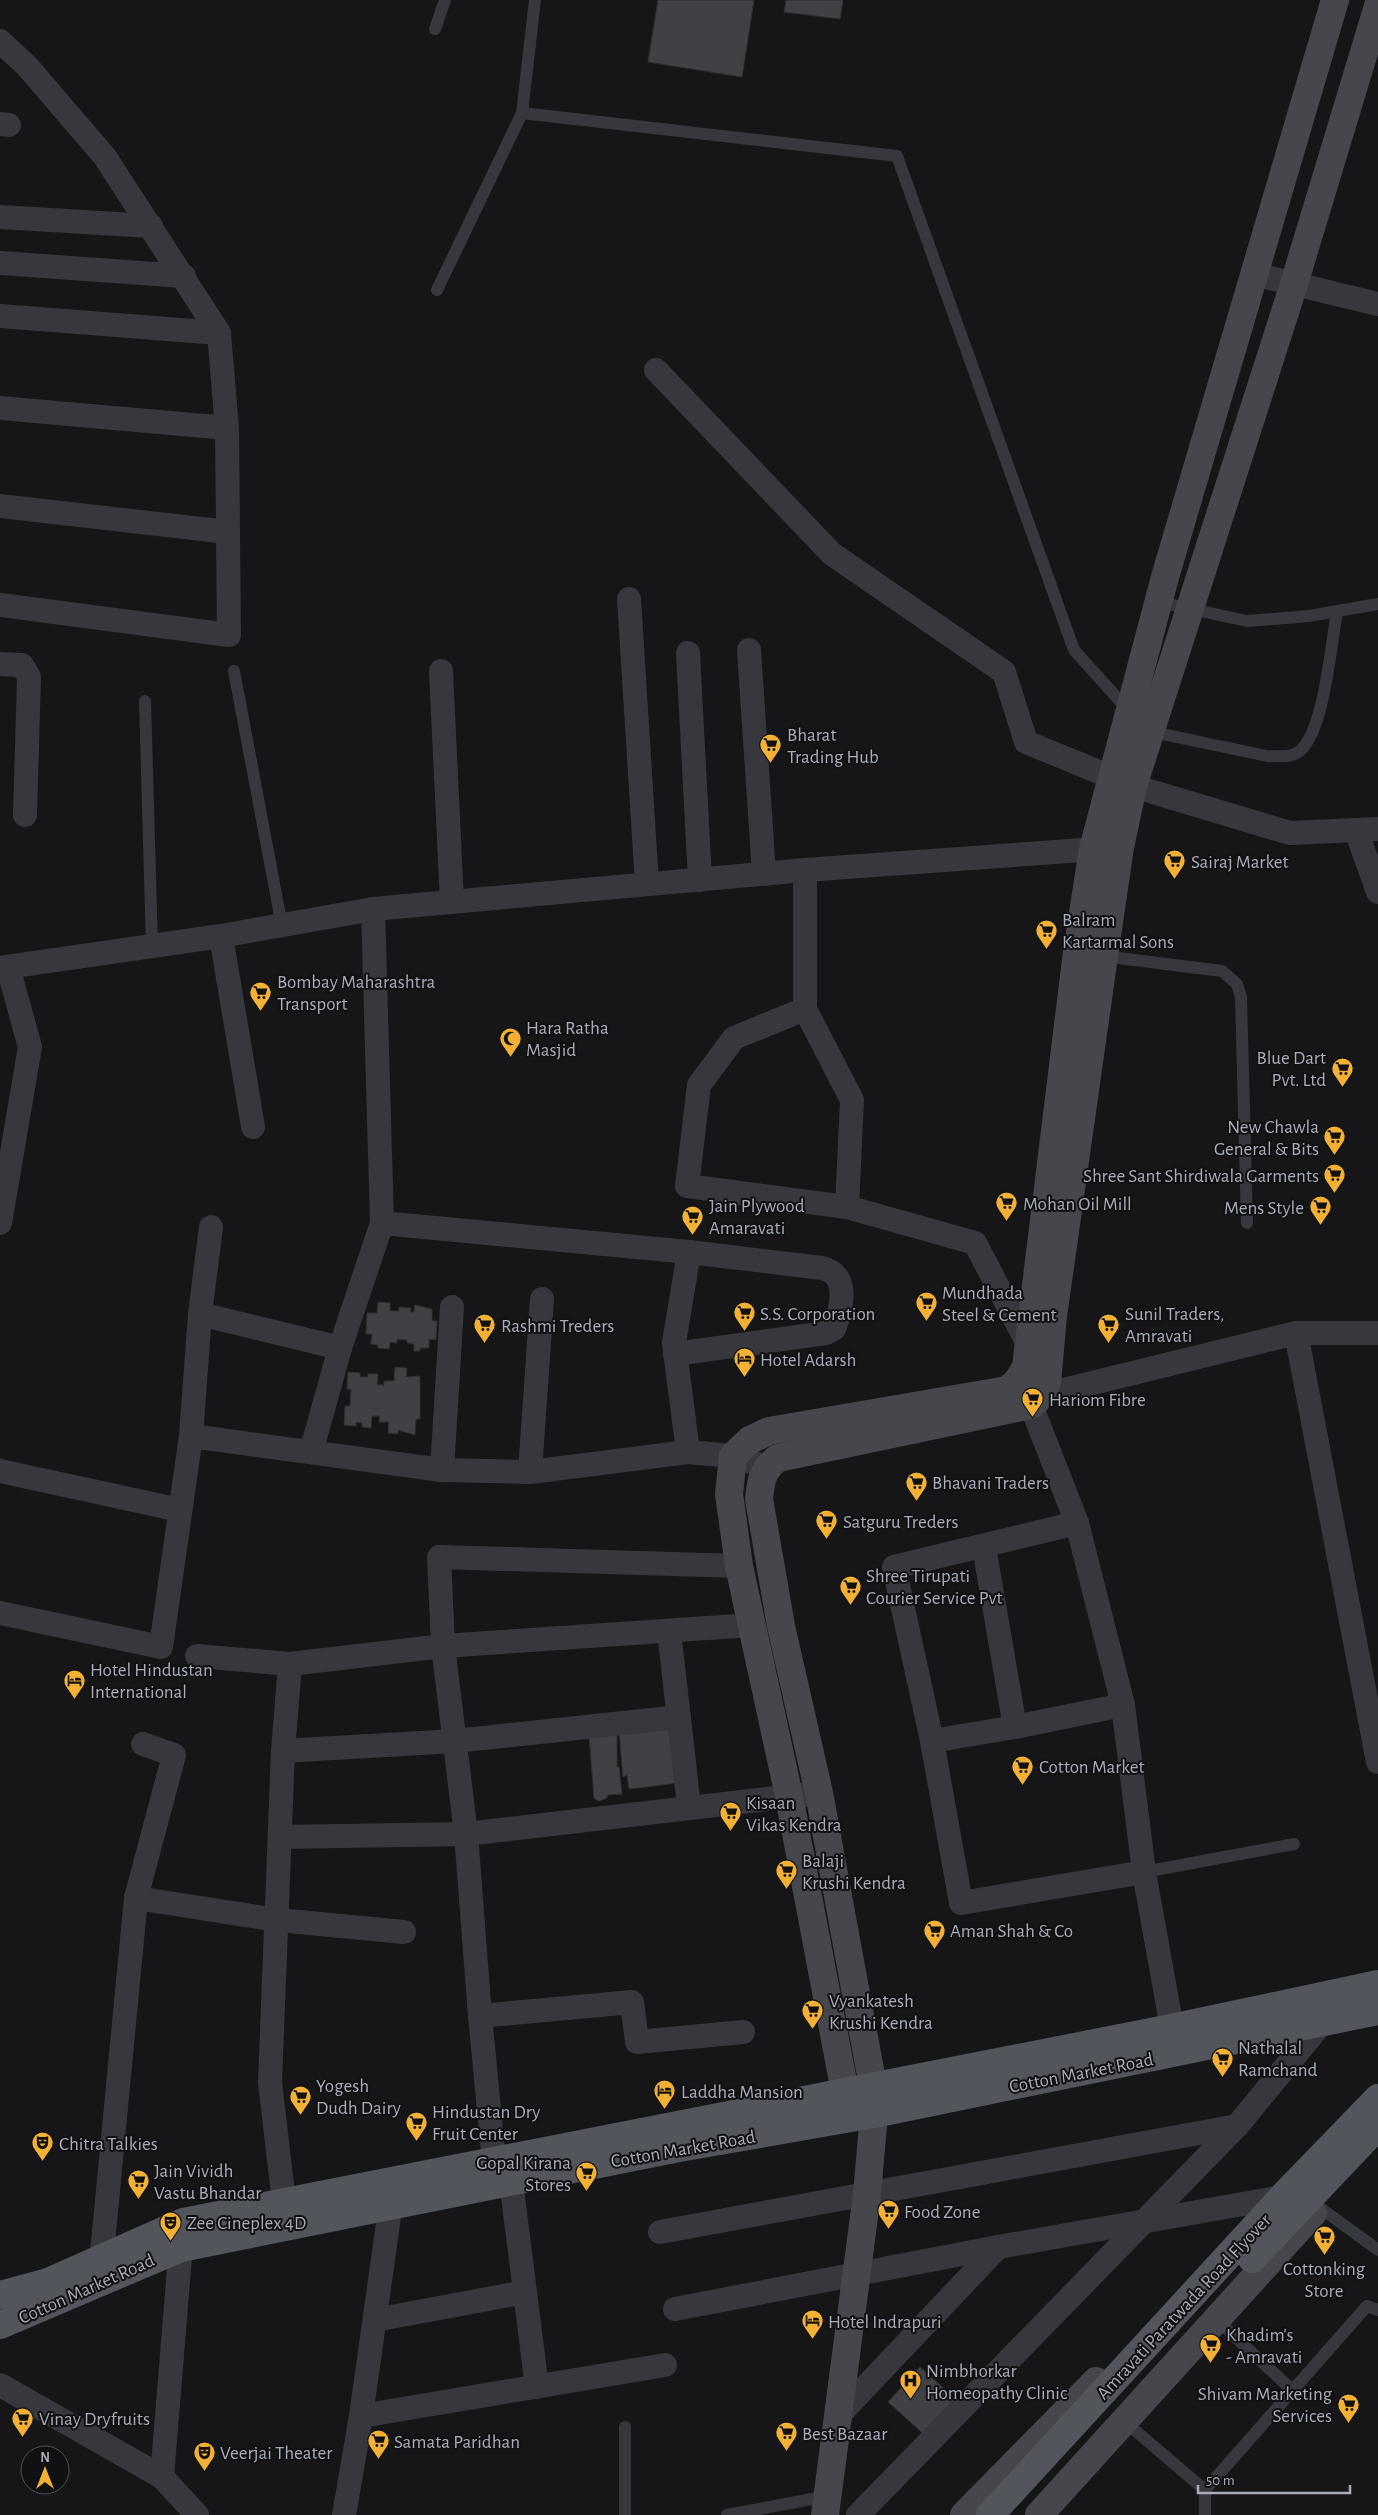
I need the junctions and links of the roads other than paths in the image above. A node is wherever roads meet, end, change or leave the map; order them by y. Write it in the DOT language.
graph roads {
  1 [pos="445,0"];
  2 [pos="535,0"];
  3 [pos="1335,0"];
  4 [pos="1376,15"];
  5 [pos="435,29"];
  6 [pos="0,41"];
  7 [pos="522,112"];
  8 [pos="0,217"];
  9 [pos="151,226"];
  10 [pos="0,263"];
  11 [pos="1254,274"];
  12 [pos="184,276"];
  13 [pos="1294,284"];
  14 [pos="437,290"];
  15 [pos="1378,304"];
  16 [pos="0,316"];
  17 [pos="219,333"];
  18 [pos="656,370"];
  19 [pos="0,408"];
  20 [pos="227,428"];
  21 [pos="0,506"];
  22 [pos="228,532"];
  23 [pos="628,599"];
  24 [pos="1159,602"];
  25 [pos="0,604"];
  26 [pos="1378,604"];
  27 [pos="1191,610"];
  28 [pos="1337,612"];
  29 [pos="749,650"];
  30 [pos="688,653"];
  31 [pos="0,664"];
  32 [pos="234,671"];
  33 [pos="441,671"];
  34 [pos="145,701"];
  35 [pos="1128,711"];
  36 [pos="1149,732"];
  37 [pos="1122,782"];
  38 [pos="26,815"];
  39 [pos="1367,830"];
  40 [pos="1120,847"];
  41 [pos="1092,850"];
  42 [pos="805,870"];
  43 [pos="764,874"];
  44 [pos="700,880"];
  45 [pos="647,884"];
  46 [pos="1378,892"];
  47 [pos="452,902"];
  48 [pos="373,909"];
  49 [pos="282,926"];
  50 [pos="221,936"];
  51 [pos="152,946"];
  52 [pos="1077,952"];
  53 [pos="1104,956"];
  54 [pos="4,968"];
  55 [pos="805,1009"];
  56 [pos="254,1127"];
  57 [pos="847,1207"];
  58 [pos="0,1223"];
  59 [pos="382,1223"];
  60 [pos="1248,1223"];
  61 [pos="211,1227"];
  62 [pos="689,1252"];
  63 [pos="542,1298"];
  64 [pos="452,1307"];
  65 [pos="200,1314"];
  66 [pos="1296,1332"];
  67 [pos="1378,1333"];
  68 [pos="340,1348"];
  69 [pos="675,1354"];
  70 [pos="1030,1364"];
  71 [pos="1038,1397"];
  72 [pos="190,1436"];
  73 [pos="311,1452"];
  74 [pos="688,1452"];
  75 [pos="733,1456"];
  76 [pos="766,1467"];
  77 [pos="442,1470"];
  78 [pos="0,1471"];
  79 [pos="530,1472"];
  80 [pos="180,1510"];
  81 [pos="1077,1523"];
  82 [pos="984,1547"];
  83 [pos="739,1566"];
  84 [pos="0,1613"];
  85 [pos="752,1625"];
  86 [pos="669,1631"];
  87 [pos="443,1646"];
  88 [pos="198,1656"];
  89 [pos="290,1664"];
  90 [pos="1123,1705"];
  91 [pos="679,1717"];
  92 [pos="1015,1727"];
  93 [pos="932,1740"];
  94 [pos="455,1741"];
  95 [pos="143,1744"];
  96 [pos="283,1751"];
  97 [pos="1378,1762"];
  98 [pos="819,1793"];
  99 [pos="789,1796"];
  100 [pos="689,1807"];
  101 [pos="466,1834"];
  102 [pos="280,1837"];
  103 [pos="1294,1844"];
  104 [pos="1144,1872"];
  105 [pos="136,1898"];
  106 [pos="278,1920"];
  107 [pos="404,1932"];
  108 [pos="1368,1987"];
  109 [pos="1378,2011"];
  110 [pos="480,2016"];
  111 [pos="1321,2024"];
  112 [pos="743,2032"];
  113 [pos="1174,2040"];
  114 [pos="1378,2084"];
  115 [pos="873,2086"];
  116 [pos="844,2092"];
  117 [pos="1378,2098"];
  118 [pos="863,2116"];
  119 [pos="1237,2126"];
  120 [pos="1378,2126"];
  121 [pos="1378,2138"];
  122 [pos="503,2171"];
  123 [pos="393,2193"];
  124 [pos="867,2194"];
  125 [pos="1277,2198"];
  126 [pos="284,2202"];
  127 [pos="1319,2207"];
  128 [pos="1146,2220"];
  129 [pos="660,2232"];
  130 [pos="182,2235"];
  131 [pos="998,2248"];
  132 [pos="1378,2250"];
  133 [pos="100,2270"];
  134 [pos="857,2274"];
  135 [pos="525,2292"];
  136 [pos="0,2295"];
  137 [pos="675,2309"];
  138 [pos="1378,2310"];
  139 [pos="375,2320"];
  140 [pos="1217,2320"];
  141 [pos="0,2325"];
  142 [pos="665,2365"];
  143 [pos="0,2385"];
  144 [pos="537,2386"];
  145 [pos="1293,2391"];
  146 [pos="361,2416"];
  147 [pos="838,2416"];
  148 [pos="1124,2420"];
  149 [pos="625,2427"];
  150 [pos="162,2477"];
  151 [pos="1205,2490"];
  152 [pos="826,2505"];
  153 [pos="197,2515"];
  154 [pos="344,2515"];
  155 [pos="625,2515"];
  156 [pos="727,2515"];
  157 [pos="858,2515"];
  158 [pos="964,2515"];
  159 [pos="990,2515"];
  160 [pos="1015,2515"];
  161 [pos="1039,2515"];
  162 [pos="1205,2515"];
  1 -- 5 [label="lane"];
  2 -- 7 [label="lane"];
  3 -- 11 [label="street"];
  4 -- 13 [label="street"];
  6 -- 9 [label="street"];
  7 -- 14 [label="lane"];
  7 -- 35 [label="lane"];
  8 -- 9 [label="street"];
  9 -- 12 [label="street"];
  10 -- 12 [label="street"];
  11 -- 13 [label="street"];
  11 -- 24 [label="street"];
  12 -- 17 [label="street"];
  13 -- 15 [label="street"];
  13 -- 27 [label="street"];
  16 -- 17 [label="street"];
  17 -- 20 [label="street"];
  18 -- 37 [label="street"];
  19 -- 20 [label="street"];
  20 -- 22 [label="street"];
  21 -- 22 [label="street"];
  22 -- 25 [label="street"];
  23 -- 45 [label="street"];
  24 -- 27 [label="lane"];
  24 -- 35 [label="street"];
  26 -- 28 [label="lane"];
  27 -- 28 [label="lane"];
  27 -- 36 [label="street"];
  28 -- 36 [label="lane"];
  29 -- 43 [label="street"];
  30 -- 44 [label="street"];
  31 -- 38 [label="street"];
  32 -- 49 [label="lane"];
  33 -- 47 [label="street"];
  34 -- 51 [label="lane"];
  35 -- 36 [label="lane"];
  35 -- 37 [label="street"];
  36 -- 37 [label="street"];
  37 -- 39 [label="street"];
  37 -- 40 [label="street"];
  37 -- 41 [label="street"];
  39 -- 46 [label="street"];
  40 -- 41 [label="street"];
  40 -- 53 [label="street"];
  41 -- 42 [label="street"];
  41 -- 52 [label="street"];
  42 -- 43 [label="street"];
  42 -- 55 [label="street"];
  43 -- 44 [label="street"];
  44 -- 45 [label="street"];
  45 -- 47 [label="street"];
  47 -- 48 [label="street"];
  48 -- 49 [label="street"];
  48 -- 59 [label="street"];
  49 -- 50 [label="street"];
  50 -- 51 [label="street"];
  50 -- 56 [label="street"];
  51 -- 54 [label="street"];
  52 -- 53 [label="lane"];
  52 -- 70 [label="street"];
  53 -- 60 [label="lane"];
  53 -- 70 [label="street"];
  54 -- 58 [label="street"];
  55 -- 57 [label="street"];
  55 -- 57 [label="street"];
  57 -- 70 [label="street"];
  59 -- 62 [label="street"];
  59 -- 68 [label="street"];
  61 -- 65 [label="street"];
  62 -- 69 [label="street"];
  62 -- 69 [label="street"];
  63 -- 79 [label="street"];
  64 -- 77 [label="street"];
  65 -- 68 [label="street"];
  65 -- 72 [label="street"];
  66 -- 67 [label="street"];
  66 -- 71 [label="street"];
  66 -- 97 [label="street"];
  68 -- 73 [label="street"];
  69 -- 74 [label="street"];
  70 -- 71 [label="street"];
  70 -- 71 [label="street"];
  70 -- 75 [label="street"];
  71 -- 76 [label="street"];
  71 -- 81 [label="street"];
  72 -- 73 [label="street"];
  72 -- 80 [label="street"];
  73 -- 77 [label="street"];
  74 -- 75 [label="street"];
  74 -- 79 [label="street"];
  75 -- 76 [label="street"];
  75 -- 83 [label="street"];
  76 -- 98 [label="street"];
  77 -- 79 [label="street"];
  78 -- 80 [label="street"];
  80 -- 84 [label="street"];
  81 -- 82 [label="street"];
  81 -- 90 [label="street"];
  82 -- 92 [label="street"];
  82 -- 93 [label="street"];
  83 -- 85 [label="street"];
  83 -- 87 [label="street"];
  85 -- 86 [label="street"];
  85 -- 99 [label="street"];
  86 -- 87 [label="street"];
  86 -- 91 [label="street"];
  87 -- 89 [label="street"];
  87 -- 94 [label="street"];
  88 -- 89 [label="street"];
  89 -- 96 [label="street"];
  90 -- 92 [label="street"];
  90 -- 104 [label="street"];
  91 -- 94 [label="street"];
  91 -- 100 [label="street"];
  92 -- 93 [label="street"];
  93 -- 104 [label="street"];
  94 -- 96 [label="street"];
  94 -- 101 [label="street"];
  95 -- 105 [label="street"];
  96 -- 102 [label="street"];
  98 -- 99 [label="street"];
  98 -- 115 [label="street"];
  99 -- 100 [label="street"];
  99 -- 116 [label="street"];
  100 -- 101 [label="street"];
  101 -- 102 [label="street"];
  101 -- 110 [label="street"];
  102 -- 106 [label="street"];
  103 -- 104 [label="lane"];
  104 -- 113 [label="street"];
  105 -- 106 [label="street"];
  105 -- 133 [label="street"];
  106 -- 107 [label="street"];
  106 -- 126 [label="street"];
  108 -- 113 [label="main road, Cotton Market Road"];
  109 -- 111 [label="main road, Cotton Market Road"];
  110 -- 112 [label="street"];
  110 -- 122 [label="street"];
  111 -- 113 [label="main road, Cotton Market Road"];
  111 -- 119 [label="street"];
  113 -- 115 [label="main road, Cotton Market Road"];
  113 -- 118 [label="main road, Cotton Market Road"];
  114 -- 125 [label="street"];
  115 -- 116 [label="main road, Cotton Market Road"];
  115 -- 118 [label="street"];
  116 -- 118 [label="street"];
  116 -- 122 [label="main road, Cotton Market Road"];
  117 -- 159 [label="main road, Amravati Paratwada Road Flyover"];
  118 -- 122 [label="main road, Cotton Market Road"];
  118 -- 124 [label="street"];
  119 -- 124 [label="street"];
  119 -- 128 [label="street"];
  120 -- 160 [label="main road, Amravati Paratwada Road Flyover"];
  121 -- 127 [label="street"];
  122 -- 123 [label="main road, Cotton Market Road"];
  122 -- 135 [label="street"];
  123 -- 126 [label="main road, Cotton Market Road"];
  123 -- 130 [label="main road, Cotton Market Road"];
  123 -- 139 [label="street"];
  124 -- 129 [label="street"];
  124 -- 134 [label="street"];
  125 -- 128 [label="street"];
  125 -- 158 [label="street"];
  126 -- 130 [label="main road, Cotton Market Road"];
  127 -- 132 [label="lane"];
  127 -- 140 [label="street"];
  128 -- 131 [label="street"];
  128 -- 157 [label="street"];
  130 -- 133 [label="main road, Cotton Market Road"];
  130 -- 150 [label="street"];
  131 -- 134 [label="street"];
  131 -- 147 [label="street"];
  133 -- 136 [label="main road, Cotton Market Road"];
  133 -- 141 [label="main road, Cotton Market Road"];
  134 -- 137 [label="street"];
  134 -- 147 [label="street"];
  135 -- 139 [label="street"];
  135 -- 144 [label="street"];
  138 -- 145 [label="lane"];
  139 -- 146 [label="street"];
  140 -- 145 [label="lane"];
  140 -- 148 [label="street"];
  142 -- 144 [label="street"];
  143 -- 150 [label="street"];
  144 -- 146 [label="street"];
  145 -- 151 [label="lane"];
  146 -- 154 [label="street"];
  147 -- 152 [label="street"];
  148 -- 151 [label="lane"];
  148 -- 161 [label="street"];
  149 -- 155 [label="lane"];
  150 -- 153 [label="street"];
  151 -- 162 [label="lane"];
  152 -- 156 [label="lane"];
}
